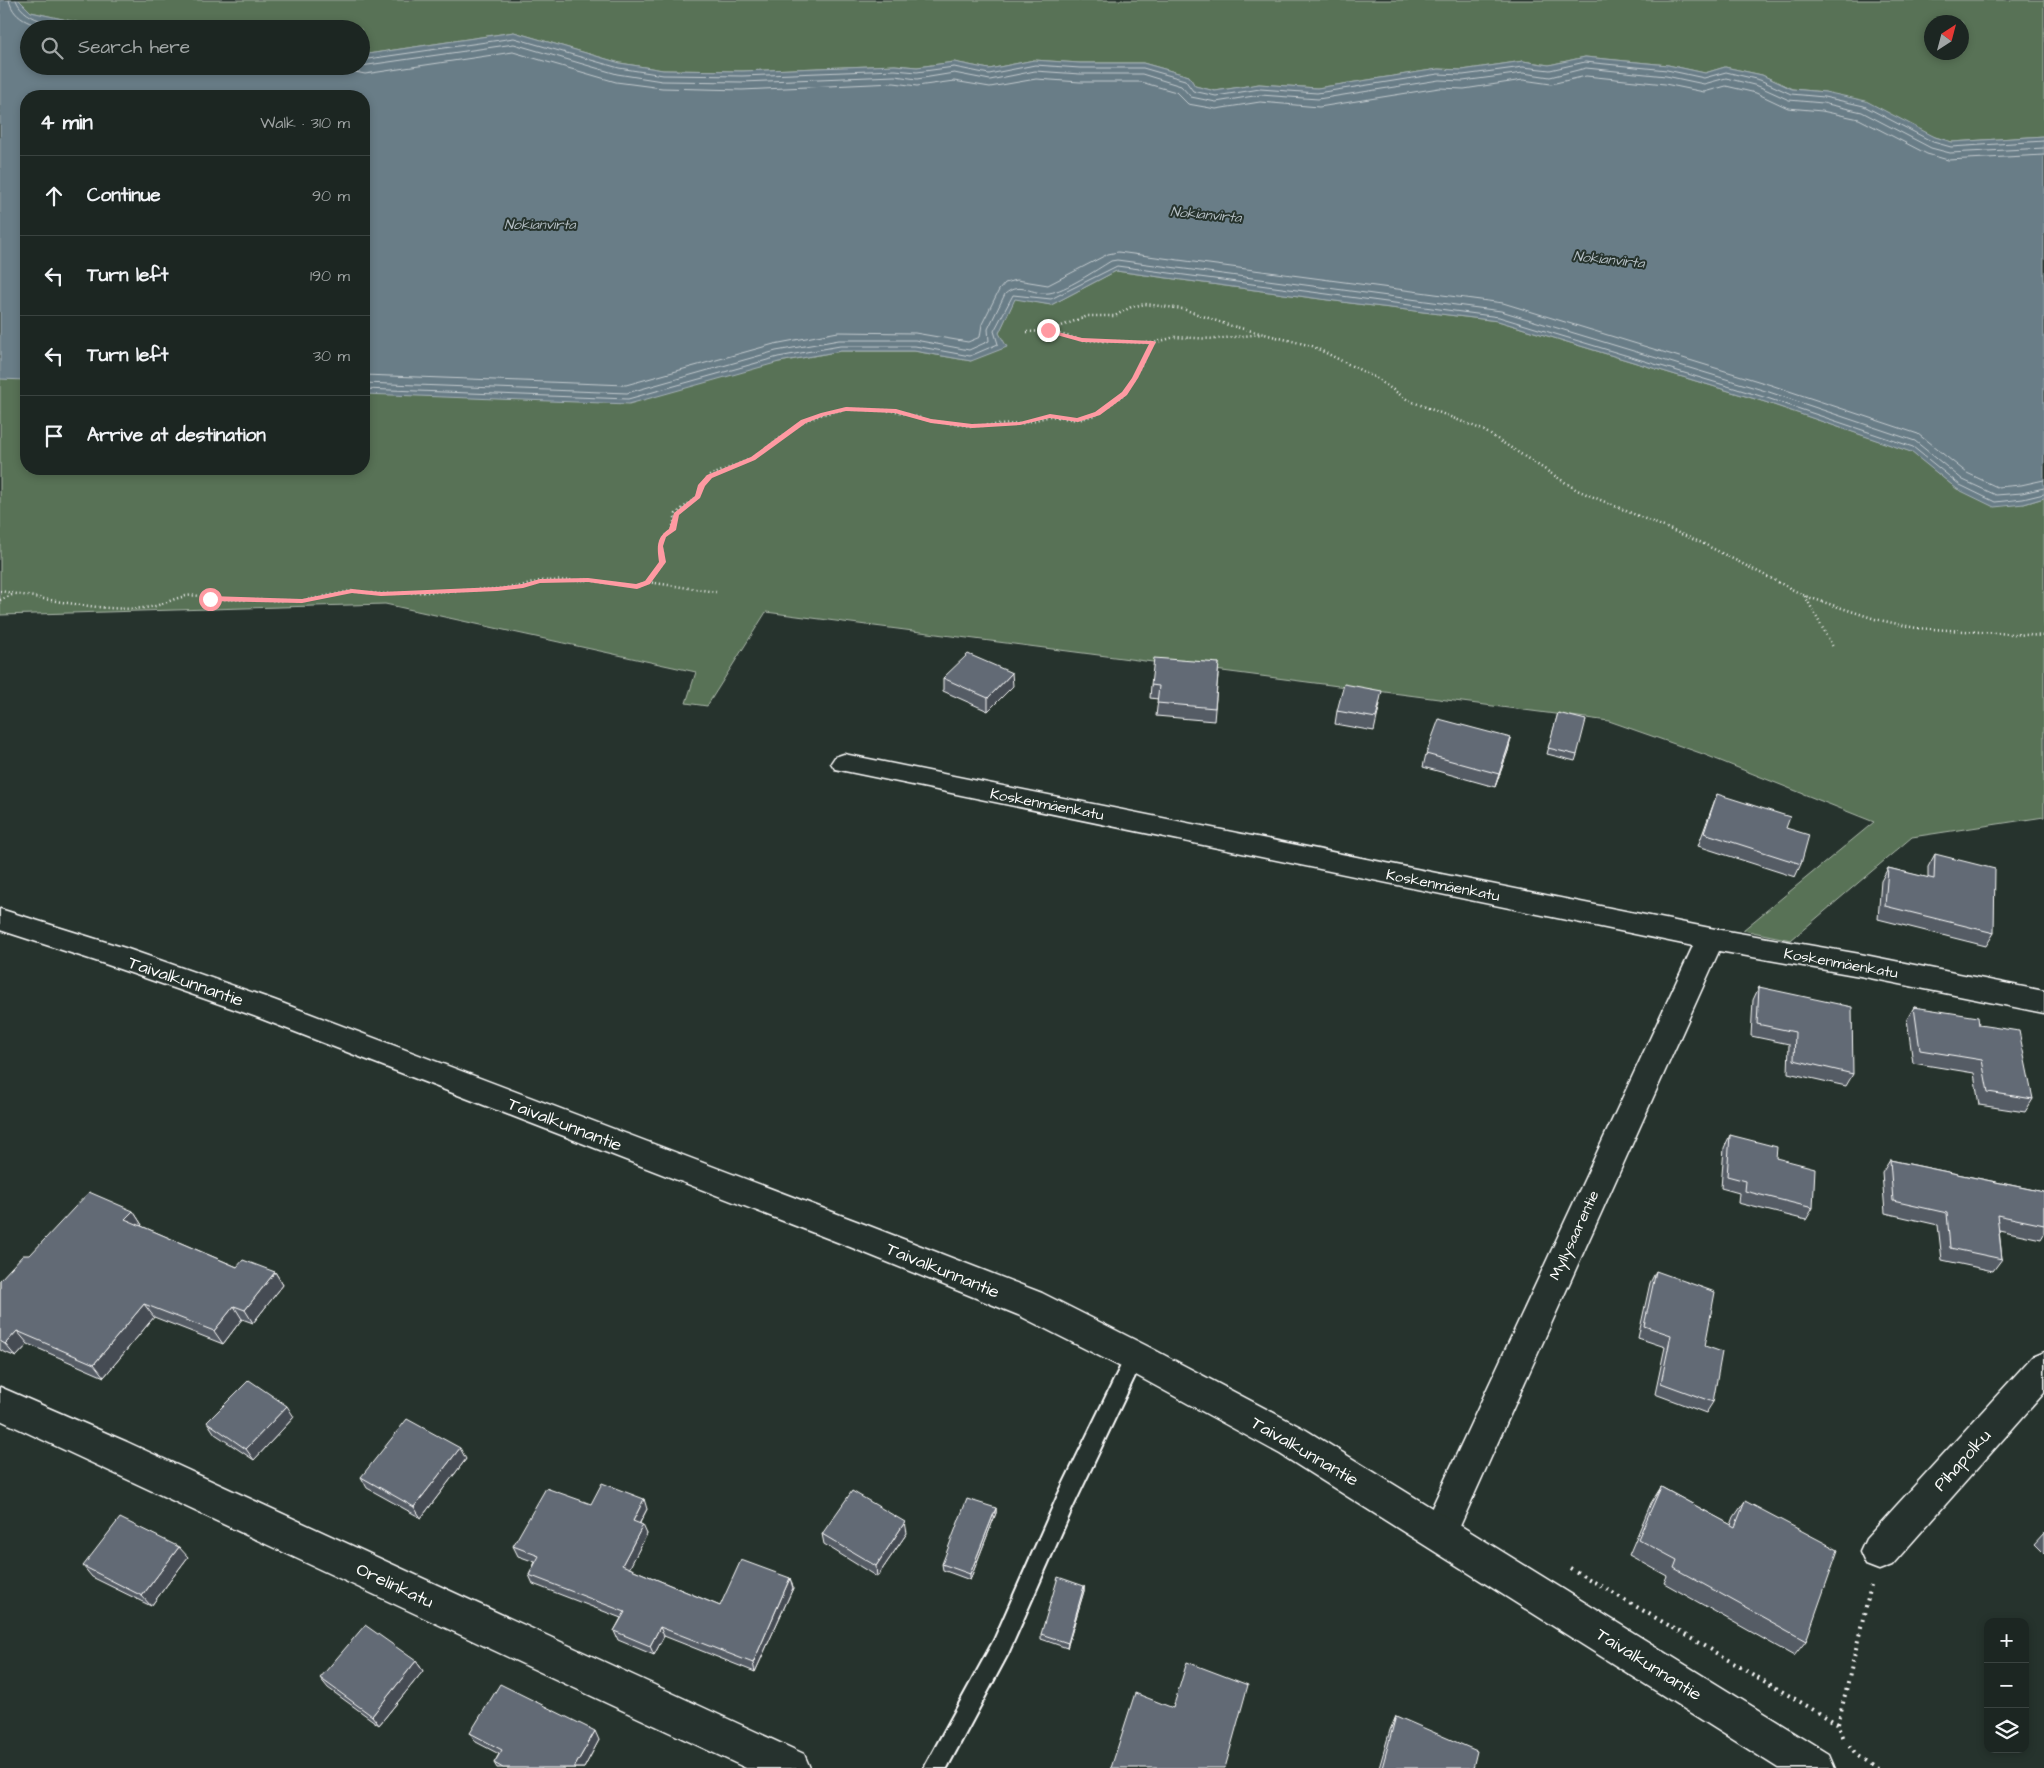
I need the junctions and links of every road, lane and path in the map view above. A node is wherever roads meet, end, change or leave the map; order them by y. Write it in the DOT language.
graph roads {
  1 [pos="1048,330"];
  2 [pos="1027,332"];
  3 [pos="1262,334"];
  4 [pos="1153,342"];
  5 [pos="648,582"];
  6 [pos="0,591"];
  7 [pos="716,592"];
  8 [pos="13,594"];
  9 [pos="1804,596"];
  10 [pos="0,600"];
  11 [pos="2044,636"];
  12 [pos="1833,648"];
  13 [pos="844,763"];
  14 [pos="0,919"];
  15 [pos="1710,939"];
  16 [pos="2044,1002"];
  17 [pos="1135,1357"];
  18 [pos="2044,1368"];
  19 [pos="0,1403"];
  20 [pos="1439,1531"];
  21 [pos="1879,1552"];
  22 [pos="1565,1565"];
  23 [pos="1838,1724"];
  24 [pos="790,1768"];
  25 [pos="935,1768"];
  26 [pos="1815,1768"];
  27 [pos="1877,1768"];
  1 -- 2 [label="path"];
  1 -- 3 [label="path"];
  1 -- 4 [label="path"];
  3 -- 4 [label="path"];
  3 -- 9 [label="path"];
  4 -- 5 [label="path"];
  5 -- 7 [label="path"];
  5 -- 8 [label="path"];
  6 -- 8 [label="path"];
  8 -- 10 [label="path"];
  9 -- 11 [label="path"];
  9 -- 12 [label="path"];
  13 -- 15 [label="street, Koskenmäenkatu"];
  14 -- 17 [label="street, Taivalkunnantie"];
  15 -- 16 [label="street, Koskenmäenkatu"];
  15 -- 20 [label="street, Myllysaarentie"];
  17 -- 20 [label="street, Taivalkunnantie"];
  17 -- 25 [label="lane"];
  18 -- 21 [label="street, Pihapolku"];
  19 -- 24 [label="street, Orelinkatu"];
  20 -- 26 [label="street, Taivalkunnantie"];
  21 -- 23 [label="path"];
  22 -- 23 [label="path"];
  23 -- 27 [label="path"];
}
